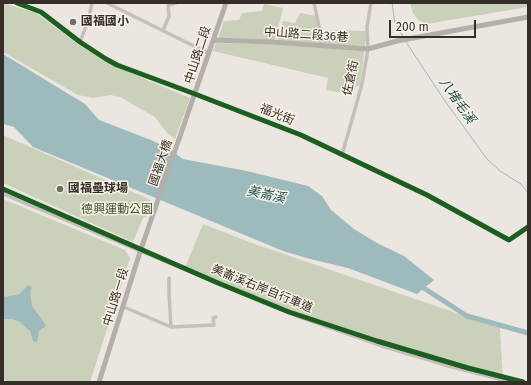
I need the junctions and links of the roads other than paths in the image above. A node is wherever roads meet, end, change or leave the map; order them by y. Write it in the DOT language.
graph roads {
  1 [pos="17,3"];
  2 [pos="92,3"];
  3 [pos="107,3"];
  4 [pos="176,3"];
  5 [pos="226,3"];
  6 [pos="314,3"];
  7 [pos="371,3"];
  8 [pos="169,4"];
  9 [pos="528,17"];
  10 [pos="163,31"];
  11 [pos="212,40"];
  12 [pos="80,42"];
  13 [pos="321,46"];
  14 [pos="368,49"];
  15 [pos="208,53"];
  16 [pos="195,94"];
  17 [pos="181,136"];
  18 [pos="342,155"];
  19 [pos="3,194"];
  20 [pos="152,219"];
  21 [pos="528,227"];
  22 [pos="140,252"];
  23 [pos="169,278"];
  24 [pos="124,308"];
  25 [pos="216,317"];
  26 [pos="171,327"];
  27 [pos="99,382"];
  28 [pos="511,382"];
  1 -- 12 [label="street, 福光街"];
  2 -- 12 [label="street"];
  3 -- 10 [label="street"];
  4 -- 8 [label="street"];
  5 -- 11 [label="street, 中山路二段"];
  6 -- 13 [label="street"];
  7 -- 14 [label="street, 佐倉街"];
  8 -- 10 [label="street"];
  9 -- 14 [label="street, 中山路二段36巷"];
  10 -- 15 [label="street"];
  11 -- 13 [label="street, 中山路二段36巷"];
  11 -- 15 [label="street, 中山路二段"];
  12 -- 16 [label="street, 福光街"];
  13 -- 14 [label="street, 中山路二段36巷"];
  14 -- 18 [label="street, 佐倉街"];
  15 -- 16 [label="street, 中山路二段"];
  16 -- 17 [label="street, 中山路二段"];
  16 -- 18 [label="street, 福光街"];
  17 -- 20 [label="street, 國福大橋"];
  18 -- 21 [label="street, 福光街"];
  19 -- 22 [label="street"];
  20 -- 22 [label="street, 中山路一段"];
  22 -- 24 [label="street, 中山路一段"];
  22 -- 28 [label="street"];
  23 -- 26 [label="street"];
  24 -- 26 [label="street"];
  24 -- 27 [label="street, 中山路一段"];
  25 -- 26 [label="street"];
}
